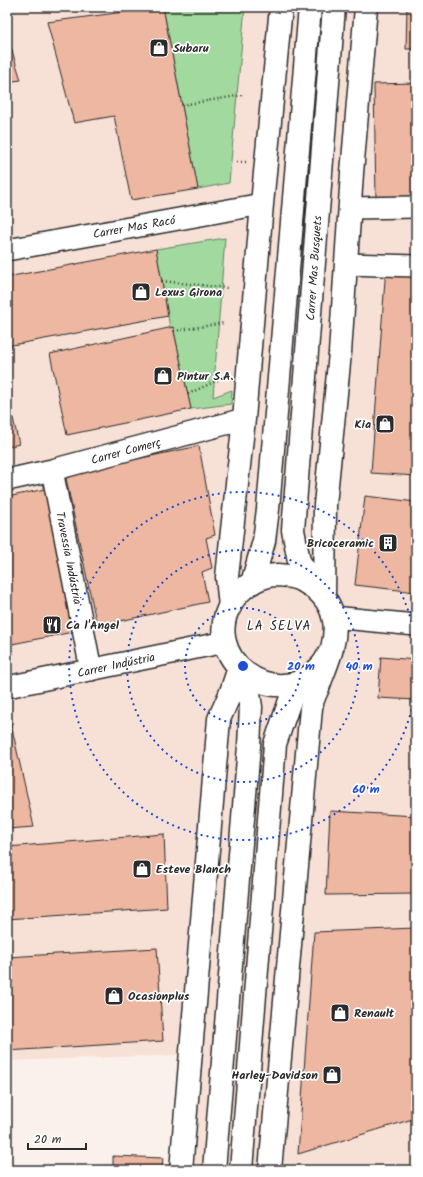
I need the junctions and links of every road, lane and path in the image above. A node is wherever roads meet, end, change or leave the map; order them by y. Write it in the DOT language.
graph roads {
  1 [pos="281,7"];
  2 [pos="310,7"];
  3 [pos="334,7"];
  4 [pos="366,7"];
  5 [pos="243,95"];
  6 [pos="182,105"];
  7 [pos="262,204"];
  8 [pos="416,207"];
  9 [pos="350,208"];
  10 [pos="7,250"];
  11 [pos="346,264"];
  12 [pos="416,266"];
  13 [pos="162,281"];
  14 [pos="227,288"];
  15 [pos="224,323"];
  16 [pos="174,331"];
  17 [pos="218,380"];
  18 [pos="188,394"];
  19 [pos="244,419"];
  20 [pos="52,470"];
  21 [pos="7,480"];
  22 [pos="252,583"];
  23 [pos="320,593"];
  24 [pos="230,607"];
  25 [pos="333,617"];
  26 [pos="416,625"];
  27 [pos="225,642"];
  28 [pos="330,652"];
  29 [pos="91,670"];
  30 [pos="242,671"];
  31 [pos="296,683"];
  32 [pos="7,687"];
  33 [pos="181,1170"];
  34 [pos="214,1170"];
  35 [pos="241,1170"];
  36 [pos="270,1170"];
  1 -- 7 [label="main road"];
  2 -- 22 [label="main road"];
  3 -- 23 [label="main road, Carrer Mas Busquets"];
  4 -- 9 [label="main road"];
  5 -- 6 [label="path"];
  7 -- 10 [label="street, Carrer Mas Racó"];
  7 -- 19 [label="main road"];
  8 -- 9 [label="street"];
  9 -- 11 [label="main road"];
  11 -- 12 [label="street"];
  11 -- 23 [label="main road"];
  13 -- 14 [label="path"];
  15 -- 16 [label="path"];
  17 -- 18 [label="path"];
  19 -- 20 [label="street, Carrer Comerç"];
  19 -- 24 [label="main road"];
  20 -- 21 [label="street, Carrer Comerç"];
  20 -- 29 [label="street, Travessia Indústria"];
  22 -- 23 [label="main road"];
  22 -- 24 [label="main road"];
  23 -- 25 [label="main road"];
  24 -- 27 [label="main road"];
  25 -- 26 [label="street"];
  25 -- 28 [label="main road"];
  27 -- 29 [label="street, Carrer Indústria"];
  27 -- 30 [label="main road"];
  28 -- 31 [label="main road"];
  28 -- 36 [label="main road"];
  29 -- 32 [label="street, Carrer Indústria"];
  30 -- 31 [label="main road"];
  30 -- 33 [label="main road"];
  30 -- 34 [label="main road"];
  31 -- 35 [label="main road"];
}
